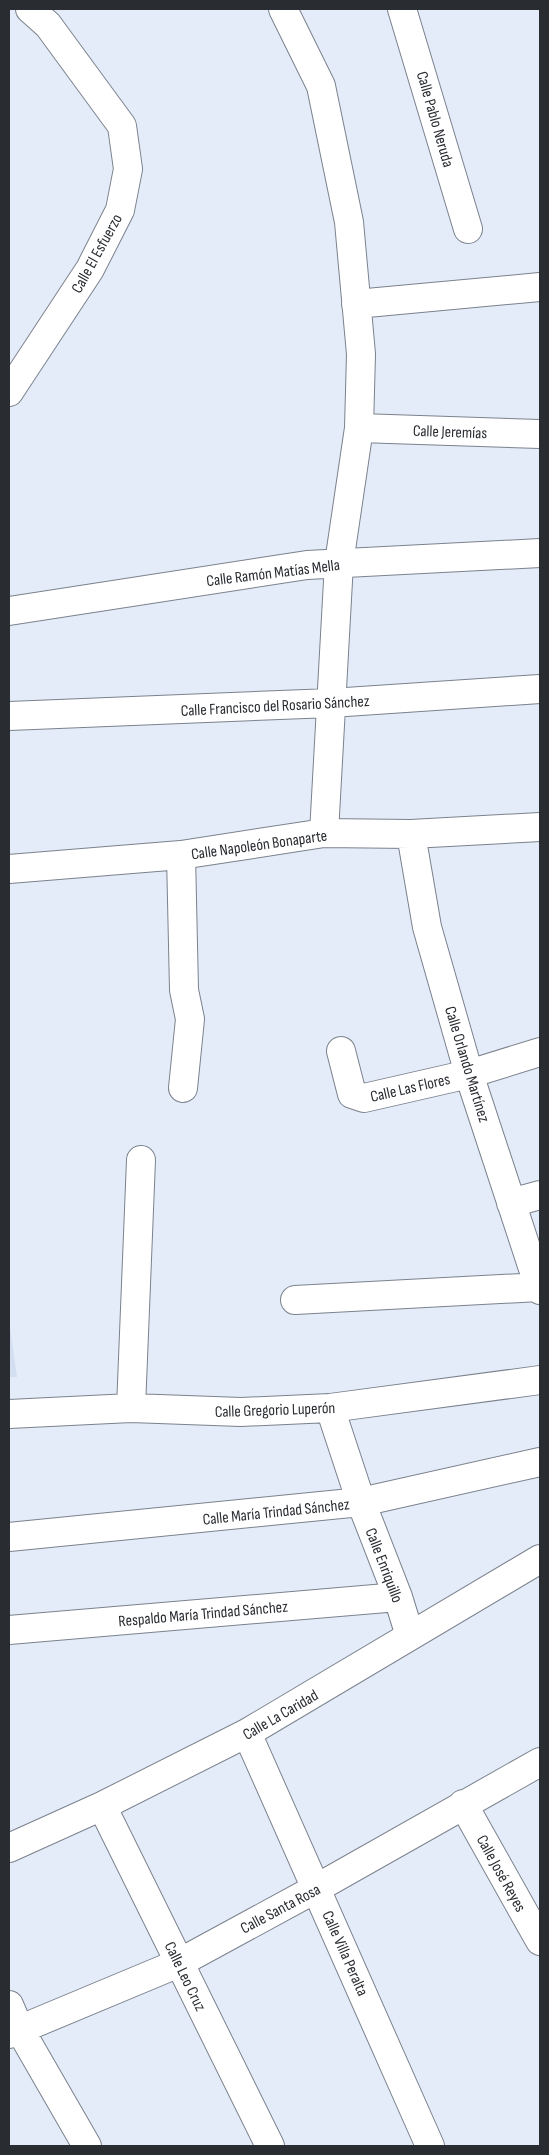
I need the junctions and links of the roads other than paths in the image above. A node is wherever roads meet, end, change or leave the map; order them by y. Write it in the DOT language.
graph roads {
  1 [pos="30,9"];
  2 [pos="283,9"];
  3 [pos="402,9"];
  4 [pos="468,229"];
  5 [pos="540,287"];
  6 [pos="356,304"];
  7 [pos="9,392"];
  8 [pos="359,428"];
  9 [pos="540,434"];
  10 [pos="540,552"];
  11 [pos="339,563"];
  12 [pos="9,612"];
  13 [pos="540,689"];
  14 [pos="331,703"];
  15 [pos="9,716"];
  16 [pos="540,827"];
  17 [pos="324,832"];
  18 [pos="411,834"];
  19 [pos="181,855"];
  20 [pos="9,869"];
  21 [pos="341,1051"];
  22 [pos="540,1052"];
  23 [pos="469,1074"];
  24 [pos="183,1088"];
  25 [pos="141,1160"];
  26 [pos="540,1195"];
  27 [pos="511,1203"];
  28 [pos="540,1289"];
  29 [pos="295,1300"];
  30 [pos="540,1380"];
  31 [pos="131,1408"];
  32 [pos="330,1408"];
  33 [pos="9,1414"];
  34 [pos="540,1462"];
  35 [pos="361,1502"];
  36 [pos="9,1537"];
  37 [pos="540,1559"];
  38 [pos="398,1597"];
  39 [pos="9,1630"];
  40 [pos="410,1636"];
  41 [pos="248,1733"];
  42 [pos="540,1762"];
  43 [pos="463,1804"];
  44 [pos="102,1806"];
  45 [pos="9,1848"];
  46 [pos="317,1888"];
  47 [pos="540,1941"];
  48 [pos="179,1963"];
  49 [pos="12,2022"];
  50 [pos="87,2146"];
  51 [pos="270,2146"];
  52 [pos="430,2146"];
  1 -- 7 [label="street, Calle El Esfuerzo"];
  2 -- 6 [label="street"];
  3 -- 4 [label="street, Calle Pablo Neruda"];
  5 -- 6 [label="street"];
  6 -- 8 [label="street"];
  8 -- 9 [label="street, Calle Jeremías"];
  8 -- 11 [label="street"];
  10 -- 11 [label="street, Calle Ramón Matías Mella"];
  11 -- 12 [label="street, Calle Ramón Matías Mella"];
  11 -- 14 [label="street"];
  13 -- 14 [label="street, Calle Francisco del Rosario Sánchez"];
  14 -- 15 [label="street, Calle Francisco del Rosario Sánchez"];
  14 -- 17 [label="street"];
  16 -- 18 [label="street, Calle Napoleón Bonaparte"];
  17 -- 18 [label="street, Calle Napoleón Bonaparte"];
  17 -- 19 [label="street, Calle Napoleón Bonaparte"];
  18 -- 23 [label="street, Calle Orlando Martínez"];
  19 -- 20 [label="street, Calle Napoleón Bonaparte"];
  19 -- 24 [label="street"];
  21 -- 23 [label="street, Calle Las Flores"];
  22 -- 23 [label="street, Calle Las Flores"];
  23 -- 27 [label="street, Calle Orlando Martínez"];
  25 -- 31 [label="street"];
  26 -- 27 [label="street"];
  27 -- 28 [label="street, Calle Orlando Martínez"];
  28 -- 29 [label="street"];
  30 -- 32 [label="street, Calle Gregorio Luperón"];
  31 -- 32 [label="street, Calle Gregorio Luperón"];
  31 -- 33 [label="street, Calle Gregorio Luperón"];
  32 -- 35 [label="street, Calle Enriquillo"];
  34 -- 35 [label="street, Calle María Trindad Sánchez"];
  35 -- 36 [label="street, Calle María Trindad Sánchez"];
  35 -- 38 [label="street, Calle Enriquillo"];
  37 -- 40 [label="street, Calle La Caridad"];
  38 -- 39 [label="street, Respaldo María Trindad Sánchez"];
  38 -- 40 [label="street, Calle Enriquillo"];
  40 -- 41 [label="street, Calle La Caridad"];
  41 -- 44 [label="street, Calle La Caridad"];
  41 -- 46 [label="street, Calle Villa Peralta"];
  42 -- 43 [label="street, Calle Santa Rosa"];
  43 -- 46 [label="street, Calle Santa Rosa"];
  43 -- 47 [label="street, Calle José Reyes"];
  44 -- 45 [label="street, Calle La Caridad"];
  44 -- 48 [label="street, Calle Leo Cruz"];
  46 -- 48 [label="street, Calle Santa Rosa"];
  46 -- 52 [label="street, Calle Villa Peralta"];
  48 -- 49 [label="street, Calle Santa Rosa"];
  48 -- 51 [label="street, Calle Leo Cruz"];
  49 -- 50 [label="street"];
}
